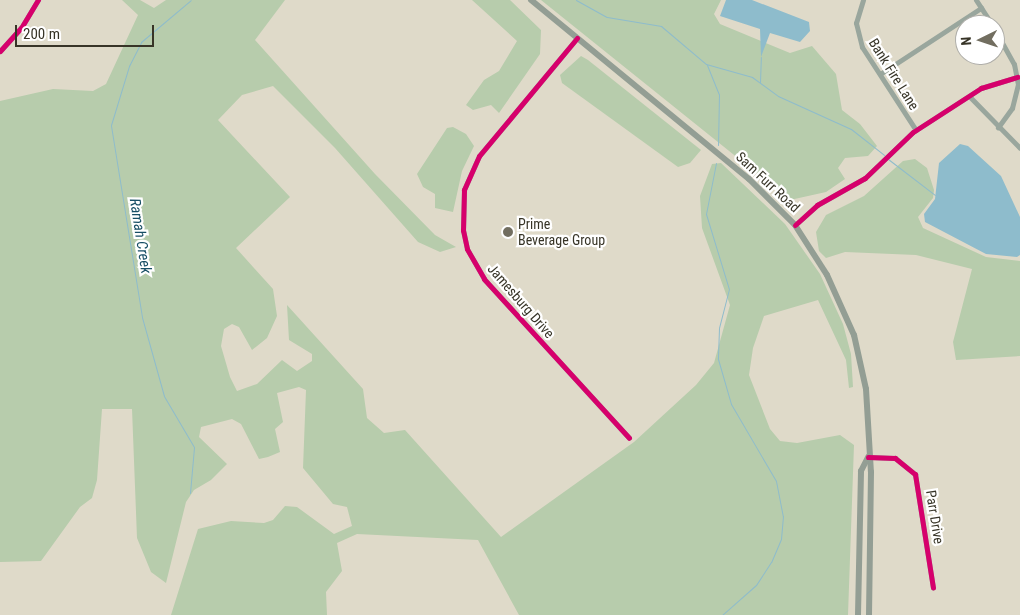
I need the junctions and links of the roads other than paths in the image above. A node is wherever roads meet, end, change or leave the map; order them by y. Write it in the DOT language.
graph roads {
  1 [pos="38,0"];
  2 [pos="531,0"];
  3 [pos="863,0"];
  4 [pos="976,0"];
  5 [pos="981,8"];
  6 [pos="986,15"];
  7 [pos="577,38"];
  8 [pos="1005,48"];
  9 [pos="0,51"];
  10 [pos="880,74"];
  11 [pos="1017,77"];
  12 [pos="970,97"];
  13 [pos="998,127"];
  14 [pos="916,130"];
  15 [pos="1020,148"];
  16 [pos="794,225"];
  17 [pos="629,438"];
  18 [pos="868,457"];
  19 [pos="933,588"];
  20 [pos="858,615"];
  21 [pos="870,615"];
  1 -- 9 [label="street"];
  2 -- 7 [label="main road, Sam Furr Road"];
  3 -- 10 [label="street, Bank Fire Lane"];
  4 -- 5 [label="street"];
  5 -- 6 [label="street"];
  5 -- 10 [label="street"];
  7 -- 16 [label="main road, Sam Furr Road"];
  7 -- 17 [label="street, Jamesburg Drive"];
  8 -- 11 [label="street"];
  10 -- 14 [label="street, Bank Fire Lane"];
  11 -- 12 [label="street"];
  11 -- 13 [label="street"];
  12 -- 13 [label="street"];
  12 -- 14 [label="street"];
  13 -- 15 [label="street"];
  14 -- 16 [label="street"];
  16 -- 18 [label="main road, Sam Furr Road"];
  18 -- 19 [label="street, Parr Drive"];
  18 -- 20 [label="main road, Sam Furr Road"];
  18 -- 21 [label="main road, Sam Furr Road"];
}
